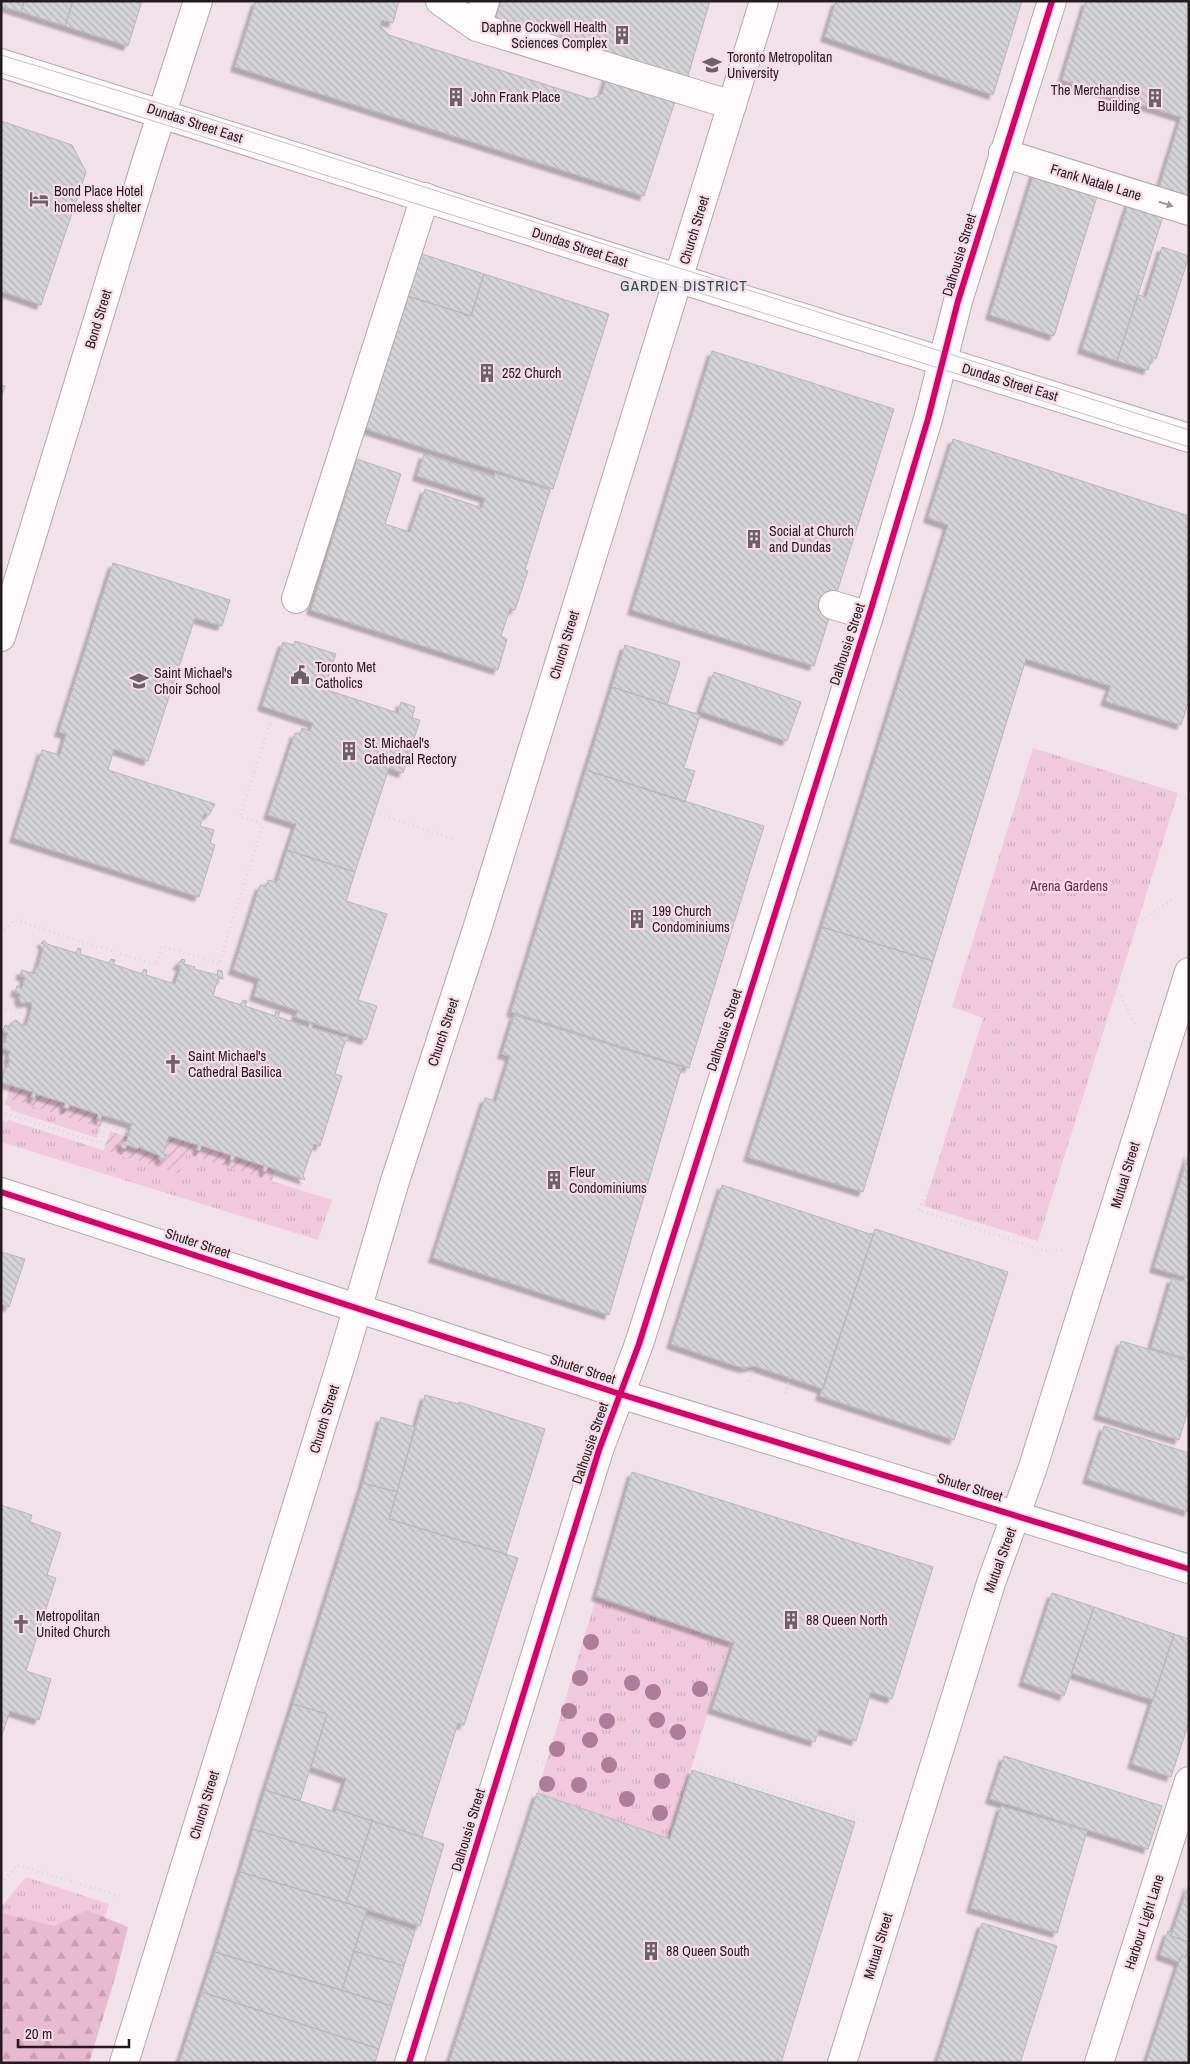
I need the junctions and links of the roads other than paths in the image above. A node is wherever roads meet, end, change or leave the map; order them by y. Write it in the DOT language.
graph roads {
  1 [pos="198,1"];
  2 [pos="440,1"];
  3 [pos="485,1"];
  4 [pos="764,1"];
  5 [pos="1052,1"];
  6 [pos="477,27"];
  7 [pos="1,63"];
  8 [pos="732,104"];
  9 [pos="162,112"];
  10 [pos="1003,153"];
  11 [pos="425,197"];
  12 [pos="1189,211"];
  13 [pos="678,279"];
  14 [pos="943,361"];
  15 [pos="1189,438"];
  16 [pos="296,599"];
  17 [pos="833,605"];
  18 [pos="869,616"];
  19 [pos="1,637"];
  20 [pos="1188,975"];
  21 [pos="1,1192"];
  22 [pos="357,1309"];
  23 [pos="620,1394"];
  24 [pos="1016,1514"];
  25 [pos="1189,1569"];
  26 [pos="1189,1781"];
  27 [pos="124,2063"];
  28 [pos="409,2063"];
  29 [pos="842,2063"];
  30 [pos="1099,2063"];
  1 -- 9 [label="street, Bond Street"];
  2 -- 6 [label="street"];
  3 -- 6 [label="street"];
  4 -- 8 [label="street, Church Street"];
  5 -- 10 [label="street, Dalhousie Street"];
  6 -- 8 [label="street"];
  7 -- 9 [label="street, Dundas Street East"];
  8 -- 13 [label="street, Church Street"];
  9 -- 11 [label="street, Dundas Street East"];
  9 -- 19 [label="street, Bond Street"];
  10 -- 12 [label="street, Frank Natale Lane, one-way"];
  10 -- 14 [label="street, Dalhousie Street"];
  11 -- 13 [label="street, Dundas Street East"];
  11 -- 16 [label="street"];
  13 -- 14 [label="street, Dundas Street East"];
  13 -- 22 [label="street, Church Street"];
  14 -- 15 [label="street, Dundas Street East"];
  14 -- 18 [label="street, Dalhousie Street"];
  17 -- 18 [label="street"];
  18 -- 23 [label="street, Dalhousie Street"];
  20 -- 24 [label="street, Mutual Street"];
  21 -- 22 [label="street, Shuter Street"];
  22 -- 23 [label="street, Shuter Street"];
  22 -- 27 [label="street, Church Street"];
  23 -- 24 [label="street, Shuter Street"];
  23 -- 28 [label="street, Dalhousie Street"];
  24 -- 25 [label="street, Shuter Street"];
  24 -- 29 [label="street, Mutual Street"];
  26 -- 30 [label="street, Harbour Light Lane"];
}
